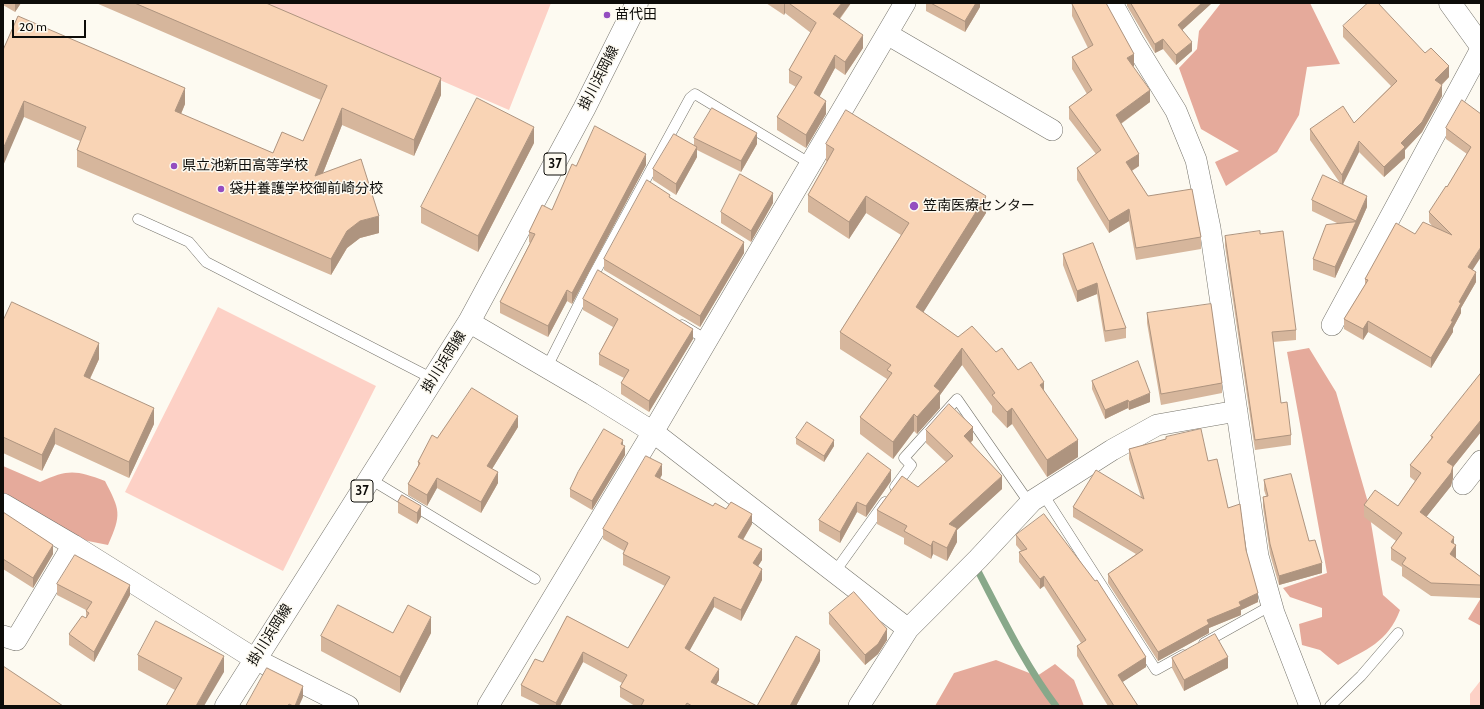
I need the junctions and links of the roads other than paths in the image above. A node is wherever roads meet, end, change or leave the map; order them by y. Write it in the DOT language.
graph roads {
  1 [pos="637,3"];
  2 [pos="905,3"];
  3 [pos="1112,3"];
  4 [pos="1450,3"];
  5 [pos="887,34"];
  6 [pos="1481,46"];
  7 [pos="1481,49"];
  8 [pos="1052,130"];
  9 [pos="811,164"];
  10 [pos="138,219"];
  11 [pos="674,320"];
  12 [pos="469,322"];
  13 [pos="1332,325"];
  14 [pos="707,340"];
  15 [pos="547,368"];
  16 [pos="433,379"];
  17 [pos="1237,411"];
  18 [pos="653,432"];
  19 [pos="1481,461"];
  20 [pos="370,478"];
  21 [pos="1463,484"];
  22 [pos="1036,499"];
  23 [pos="3,504"];
  24 [pos="73,545"];
  25 [pos="834,573"];
  26 [pos="535,579"];
  27 [pos="1272,605"];
  28 [pos="908,629"];
  29 [pos="1398,632"];
  30 [pos="3,636"];
  31 [pos="255,659"];
  32 [pos="226,706"];
  33 [pos="348,706"];
  34 [pos="488,706"];
  35 [pos="859,706"];
  36 [pos="1310,706"];
  37 [pos="1330,706"];
  1 -- 12 [label="main road, 掛川浜岡線 / 37"];
  2 -- 5 [label="street"];
  3 -- 17 [label="street"];
  4 -- 6 [label="main road"];
  5 -- 8 [label="street"];
  5 -- 9 [label="street"];
  7 -- 13 [label="street"];
  9 -- 14 [label="street"];
  9 -- 15 [label="lane"];
  10 -- 16 [label="lane"];
  11 -- 14 [label="lane"];
  12 -- 15 [label="street"];
  12 -- 16 [label="main road, 掛川浜岡線 / 37"];
  14 -- 18 [label="street"];
  15 -- 18 [label="street"];
  16 -- 20 [label="main road, 掛川浜岡線 / 37"];
  17 -- 22 [label="street"];
  17 -- 27 [label="street"];
  18 -- 25 [label="street"];
  18 -- 34 [label="street"];
  19 -- 21 [label="street"];
  20 -- 26 [label="lane"];
  20 -- 31 [label="main road, 掛川浜岡線 / 37"];
  22 -- 25 [label="lane"];
  22 -- 27 [label="lane"];
  22 -- 28 [label="street"];
  23 -- 24 [label="street"];
  24 -- 30 [label="street"];
  24 -- 31 [label="street"];
  25 -- 28 [label="street"];
  27 -- 36 [label="street"];
  28 -- 35 [label="street"];
  29 -- 37 [label="lane"];
  31 -- 32 [label="main road, 掛川浜岡線 / 37"];
  31 -- 33 [label="street"];
}
